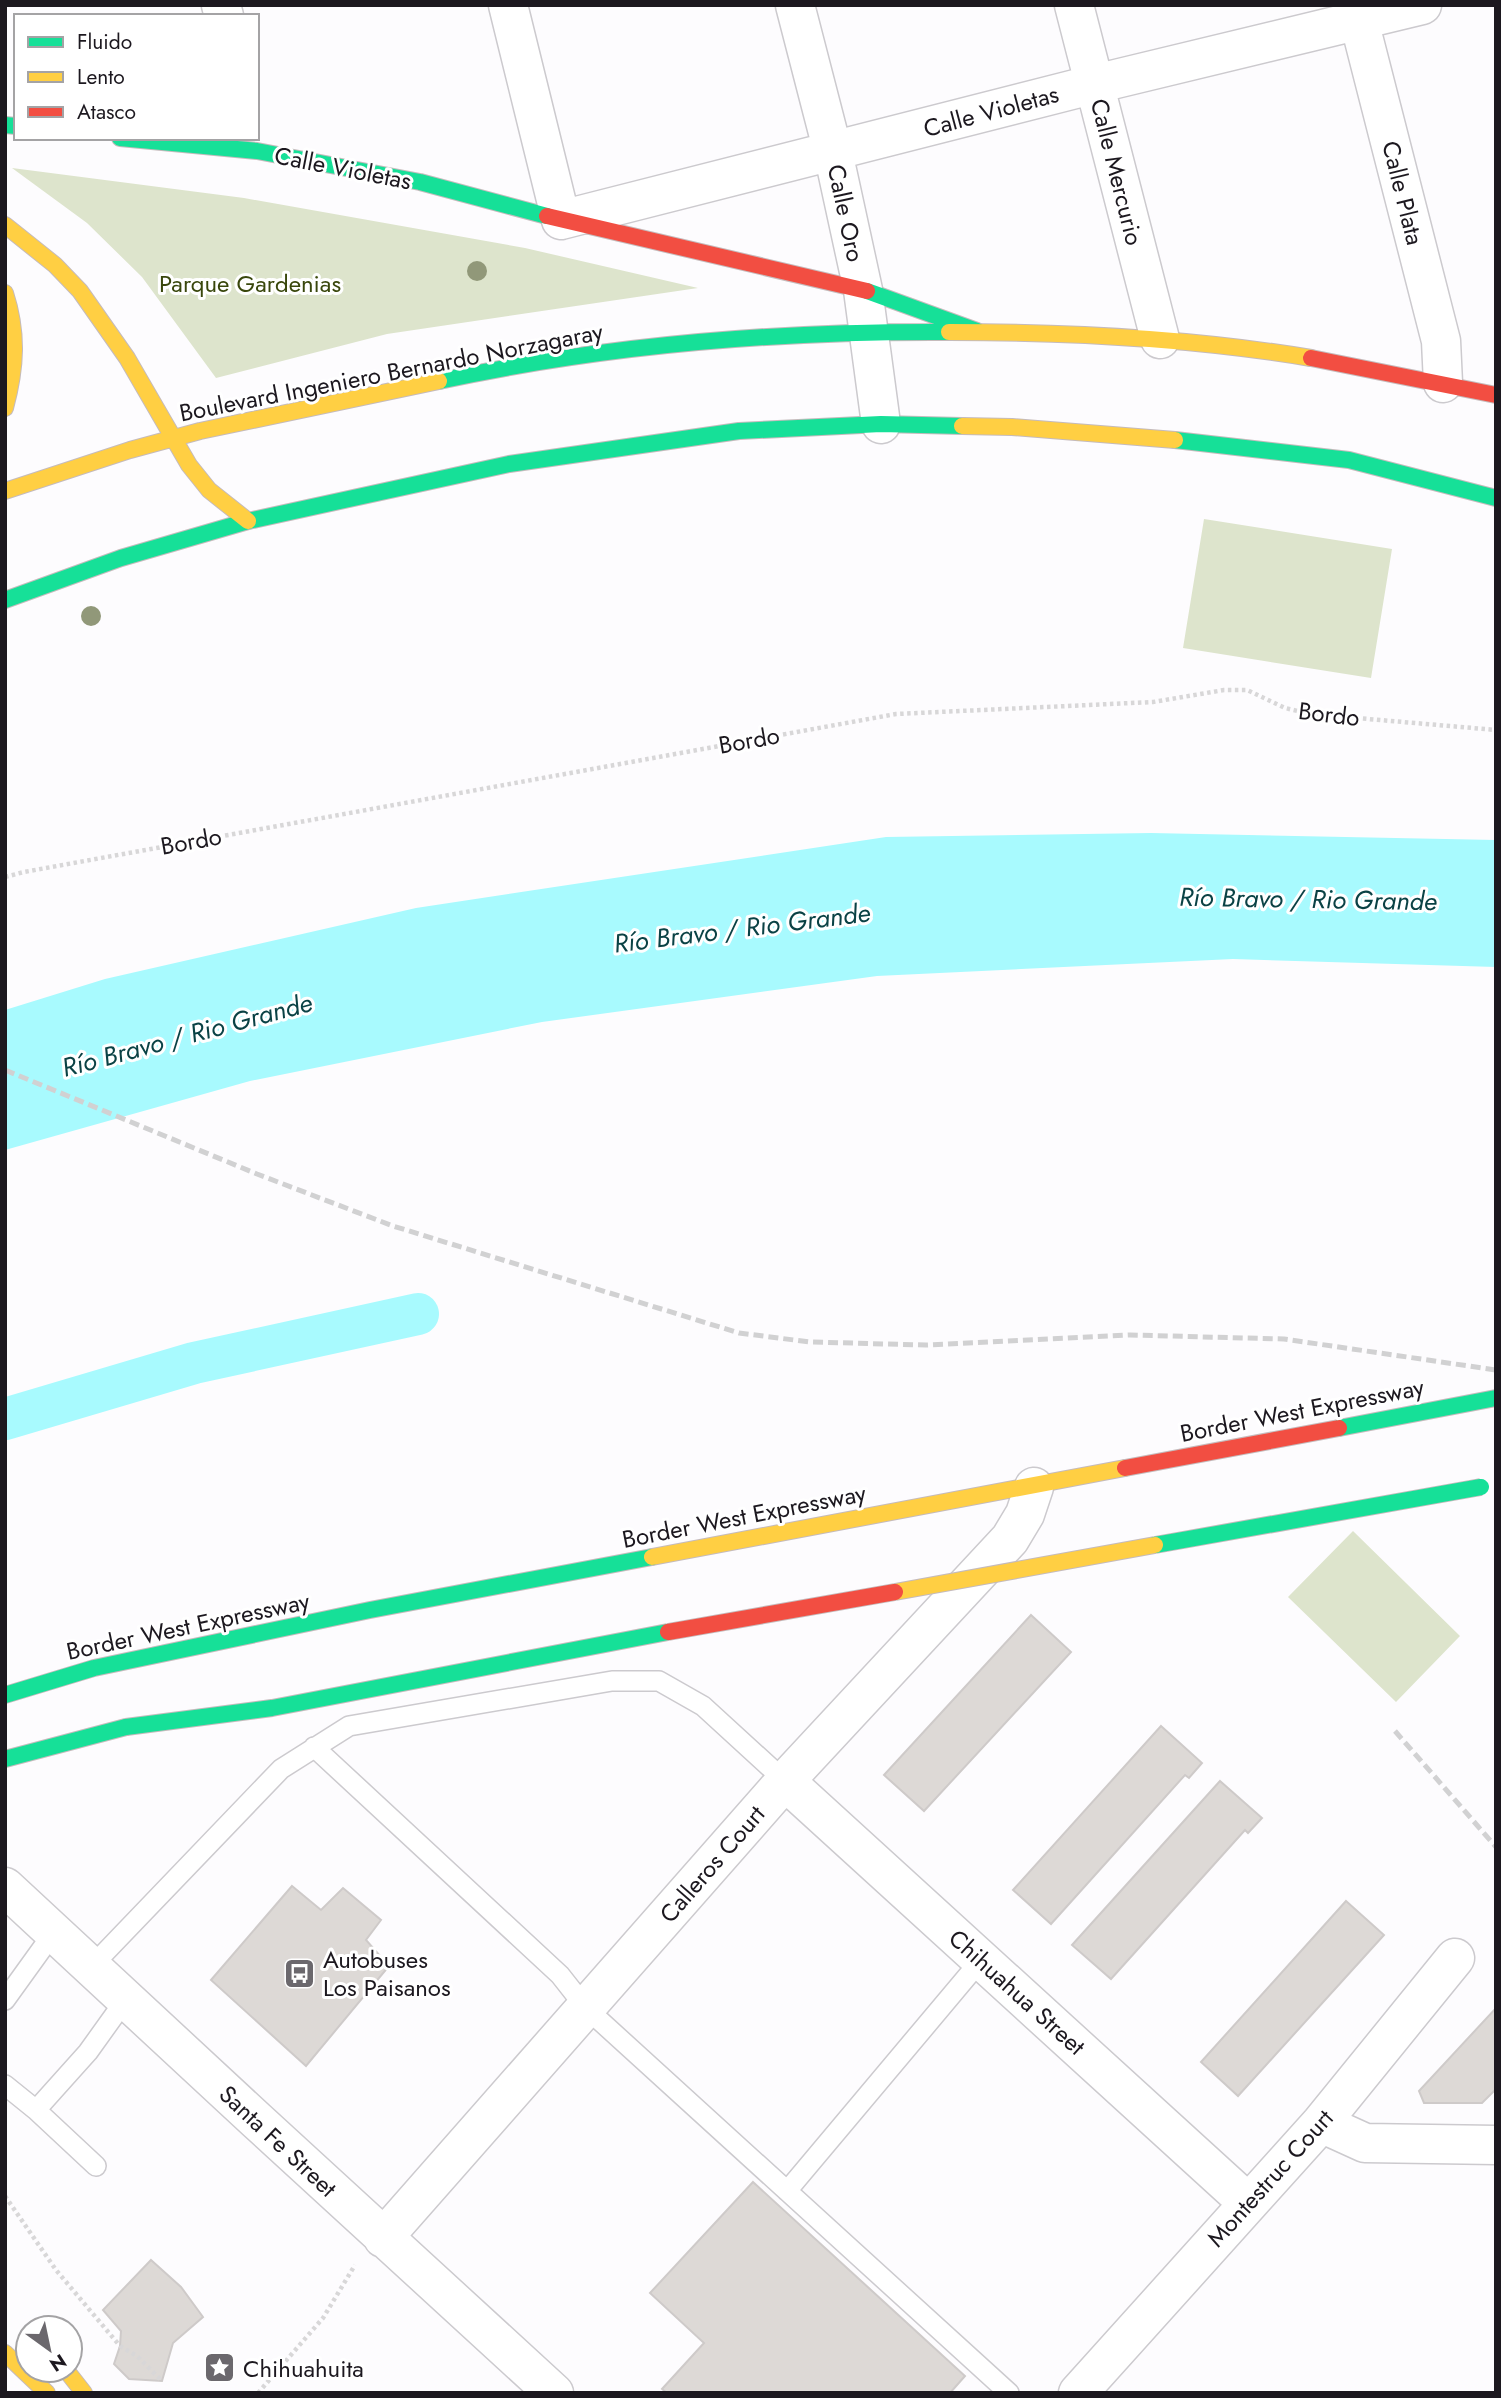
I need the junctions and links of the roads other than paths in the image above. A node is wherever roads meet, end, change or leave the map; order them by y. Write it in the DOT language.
graph roads {
  1 [pos="508,5"];
  2 [pos="795,5"];
  3 [pos="1074,5"];
  4 [pos="1422,5"];
  5 [pos="1357,13"];
  6 [pos="1095,84"];
  7 [pos="159,140"];
  8 [pos="256,145"];
  9 [pos="834,152"];
  10 [pos="561,220"];
  11 [pos="5,225"];
  12 [pos="863,290"];
  13 [pos="5,293"];
  14 [pos="977,331"];
  15 [pos="868,332"];
  16 [pos="1160,339"];
  17 [pos="1443,383"];
  18 [pos="1496,395"];
  19 [pos="5,408"];
  20 [pos="881,424"];
  21 [pos="171,438"];
  22 [pos="5,491"];
  23 [pos="1496,498"];
  24 [pos="248,521"];
  25 [pos="5,600"];
  26 [pos="1496,1398"];
  27 [pos="1496,1485"];
  28 [pos="1034,1487"];
  29 [pos="5,1695"];
  30 [pos="314,1746"];
  31 [pos="5,1759"];
  32 [pos="785,1781"];
  33 [pos="5,1887"];
  34 [pos="54,1932"];
  35 [pos="1455,1958"];
  36 [pos="981,1961"];
  37 [pos="91,1967"];
  38 [pos="126,1999"];
  39 [pos="5,2000"];
  40 [pos="586,2008"];
  41 [pos="5,2085"];
  42 [pos="36,2110"];
  43 [pos="1321,2123"];
  44 [pos="1496,2145"];
  45 [pos="96,2165"];
  46 [pos="787,2191"];
  47 [pos="1248,2203"];
  48 [pos="383,2238"];
  49 [pos="5,2353"];
  50 [pos="47,2393"];
  51 [pos="554,2393"];
  52 [pos="1009,2393"];
  53 [pos="1078,2393"];
  1 -- 10 [label="street"];
  2 -- 9 [label="street, Calle Oro"];
  3 -- 6 [label="street, Calle Mercurio"];
  4 -- 5 [label="street, Calle Violetas"];
  5 -- 6 [label="street, Calle Violetas"];
  5 -- 17 [label="street, Calle Plata"];
  6 -- 9 [label="street, Calle Violetas"];
  6 -- 16 [label="street, Calle Mercurio"];
  7 -- 8 [label="main road, Calle Violetas"];
  8 -- 10 [label="main road, Calle Violetas"];
  9 -- 10 [label="street, Calle Violetas"];
  9 -- 12 [label="street, Calle Oro"];
  10 -- 12 [label="main road, Calle Violetas"];
  11 -- 21 [label="main road"];
  12 -- 14 [label="main road, Calle Violetas"];
  12 -- 15 [label="street, Calle Oro"];
  13 -- 19 [label="main road"];
  14 -- 15 [label="main road, Boulevard Ingeniero Bernardo Norzagaray"];
  14 -- 16 [label="main road, Boulevard Ingeniero Bernardo Norzagaray"];
  15 -- 20 [label="street, Calle Oro"];
  15 -- 21 [label="main road, Boulevard Ingeniero Bernardo Norzagaray"];
  16 -- 17 [label="main road, Boulevard Ingeniero Bernardo Norzagaray"];
  17 -- 18 [label="main road, Boulevard Ingeniero Bernardo Norzagaray"];
  20 -- 23 [label="main road"];
  20 -- 24 [label="main road"];
  21 -- 22 [label="main road, Boulevard Ingeniero Bernardo Norzagaray"];
  21 -- 24 [label="main road"];
  24 -- 25 [label="main road"];
  26 -- 29 [label="main road, Border West Expressway"];
  27 -- 31 [label="main road, bridge"];
  28 -- 32 [label="street, Calleros Court"];
  30 -- 32 [label="lane"];
  30 -- 37 [label="lane"];
  30 -- 40 [label="lane"];
  32 -- 36 [label="street, Chihuahua Street"];
  32 -- 40 [label="street, Calleros Court"];
  33 -- 34 [label="street, Santa Fe Street"];
  34 -- 37 [label="street, Santa Fe Street"];
  34 -- 39 [label="lane"];
  35 -- 43 [label="street, Montestruc Court"];
  36 -- 46 [label="lane"];
  36 -- 47 [label="street, Chihuahua Street"];
  37 -- 38 [label="street, Santa Fe Street"];
  38 -- 42 [label="lane"];
  38 -- 48 [label="street, Santa Fe Street"];
  40 -- 46 [label="lane"];
  40 -- 48 [label="street, Calleros Court"];
  41 -- 42 [label="lane"];
  42 -- 45 [label="lane"];
  43 -- 44 [label="street"];
  43 -- 47 [label="street, Montestruc Court"];
  46 -- 52 [label="lane"];
  47 -- 53 [label="street, Montestruc Court"];
  48 -- 51 [label="street, Santa Fe Street"];
  49 -- 50 [label="main road"];
}
